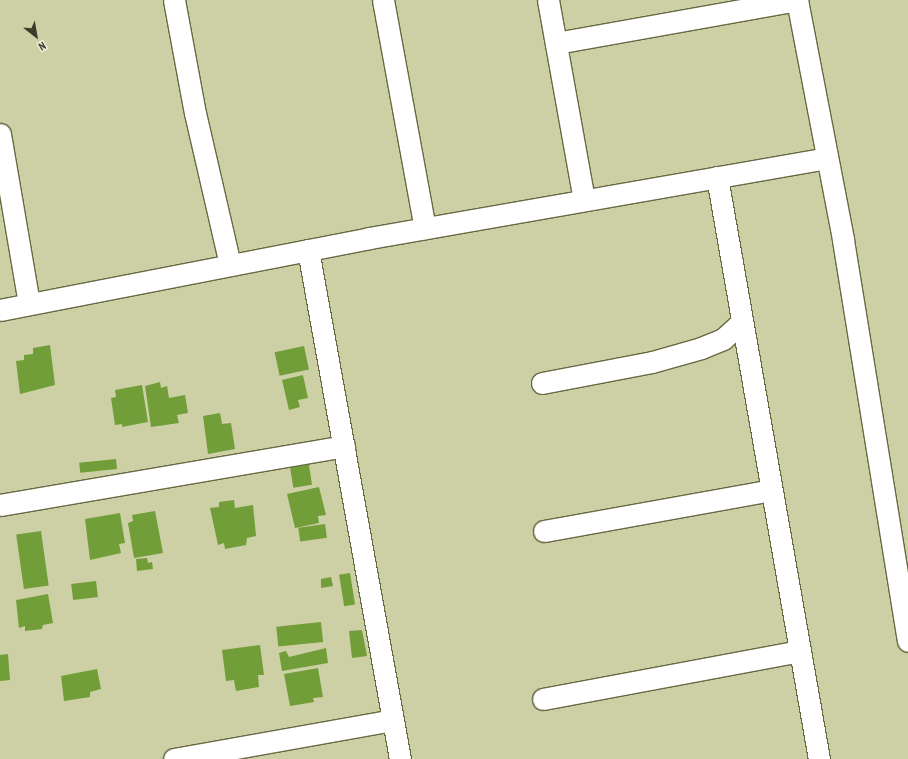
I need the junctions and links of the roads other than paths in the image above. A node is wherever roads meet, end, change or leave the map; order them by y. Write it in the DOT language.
graph roads {
  1 [pos="174,0"];
  2 [pos="383,0"];
  3 [pos="548,0"];
  4 [pos="797,0"];
  5 [pos="556,43"];
  6 [pos="0,134"];
  7 [pos="827,158"];
  8 [pos="716,177"];
  9 [pos="584,200"];
  10 [pos="425,228"];
  11 [pos="308,250"];
  12 [pos="230,265"];
  13 [pos="29,304"];
  14 [pos="0,310"];
  15 [pos="742,322"];
  16 [pos="542,383"];
  17 [pos="344,446"];
  18 [pos="771,490"];
  19 [pos="0,505"];
  20 [pos="544,530"];
  21 [pos="901,550"];
  22 [pos="908,641"];
  23 [pos="800,651"];
  24 [pos="543,699"];
  25 [pos="393,720"];
  26 [pos="212,756"];
  27 [pos="174,759"];
  28 [pos="400,759"];
  29 [pos="819,759"];
  1 -- 12 [label="street"];
  2 -- 10 [label="street"];
  3 -- 5 [label="street"];
  4 -- 5 [label="street"];
  4 -- 7 [label="street"];
  5 -- 9 [label="street"];
  6 -- 13 [label="street"];
  7 -- 8 [label="street"];
  7 -- 21 [label="street"];
  8 -- 9 [label="street"];
  8 -- 15 [label="street"];
  9 -- 10 [label="street"];
  10 -- 11 [label="street"];
  11 -- 12 [label="street"];
  11 -- 17 [label="street"];
  12 -- 13 [label="street"];
  13 -- 14 [label="street"];
  15 -- 16 [label="street"];
  15 -- 18 [label="street"];
  17 -- 19 [label="street"];
  17 -- 25 [label="street"];
  18 -- 20 [label="street"];
  18 -- 23 [label="street"];
  21 -- 22 [label="street"];
  23 -- 24 [label="street"];
  23 -- 29 [label="street"];
  25 -- 26 [label="street"];
  25 -- 28 [label="street"];
  26 -- 27 [label="street"];
}
